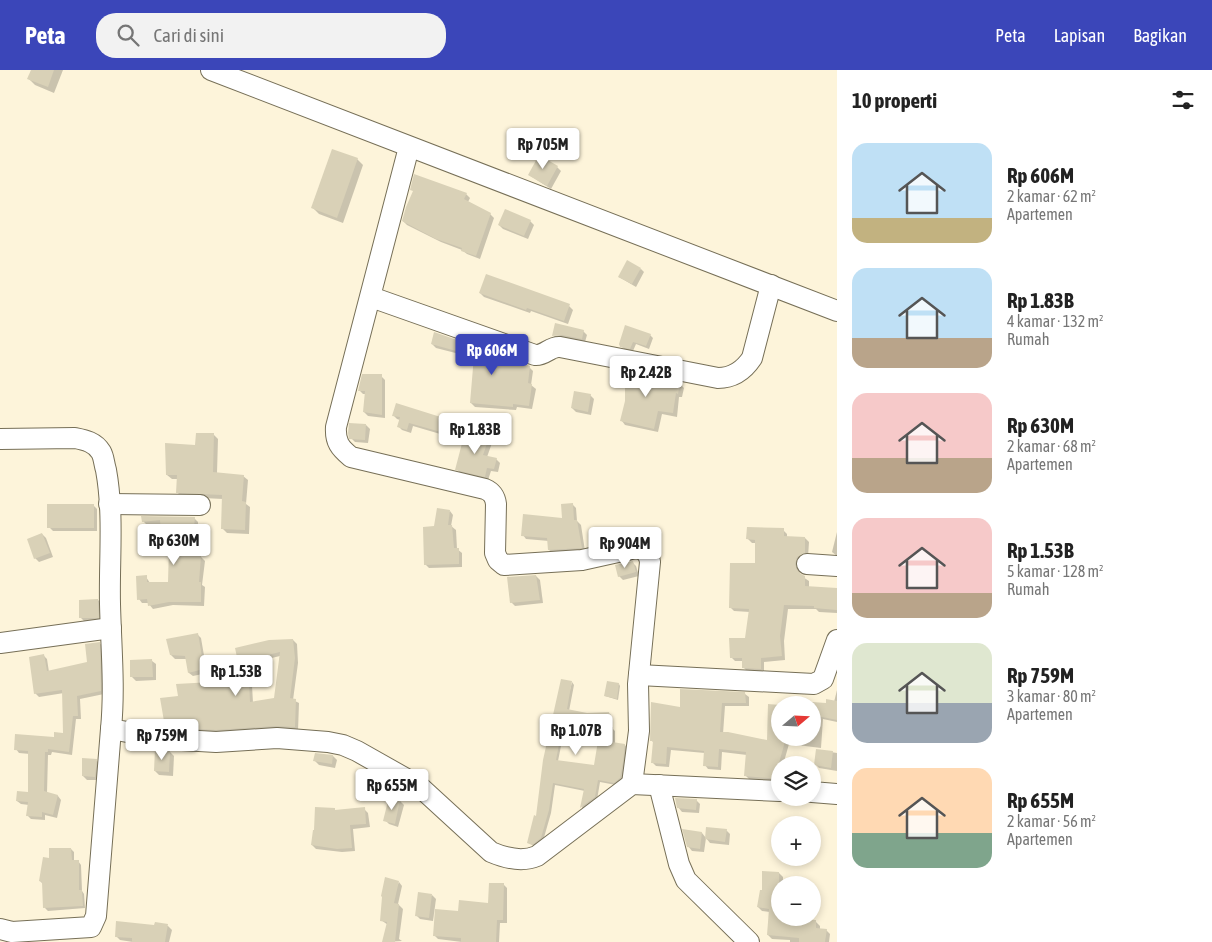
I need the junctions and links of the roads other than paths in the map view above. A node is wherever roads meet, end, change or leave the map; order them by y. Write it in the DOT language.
graph roads {
  1 [pos="211,70"];
  2 [pos="410,147"];
  3 [pos="771,285"];
  4 [pos="371,297"];
  5 [pos="837,311"];
  6 [pos="0,439"];
  7 [pos="109,504"];
  8 [pos="200,506"];
  9 [pos="807,564"];
  10 [pos="837,566"];
  11 [pos="111,628"];
  12 [pos="837,640"];
  13 [pos="0,643"];
  14 [pos="639,675"];
  15 [pos="111,729"];
  16 [pos="632,784"];
  17 [pos="659,785"];
  18 [pos="771,791"];
  19 [pos="821,793"];
  20 [pos="837,794"];
  21 [pos="0,930"];
  22 [pos="91,935"];
  23 [pos="748,942"];
  1 -- 2 [label="street"];
  2 -- 3 [label="street"];
  2 -- 4 [label="street"];
  3 -- 4 [label="street"];
  3 -- 5 [label="street"];
  4 -- 14 [label="street"];
  6 -- 7 [label="street"];
  7 -- 8 [label="street"];
  7 -- 11 [label="street"];
  9 -- 10 [label="street"];
  11 -- 13 [label="street"];
  11 -- 15 [label="street"];
  12 -- 14 [label="street"];
  14 -- 16 [label="street"];
  15 -- 16 [label="street"];
  15 -- 22 [label="street"];
  16 -- 17 [label="street"];
  17 -- 18 [label="street"];
  17 -- 23 [label="street"];
  19 -- 20 [label="street"];
  21 -- 22 [label="street"];
}
